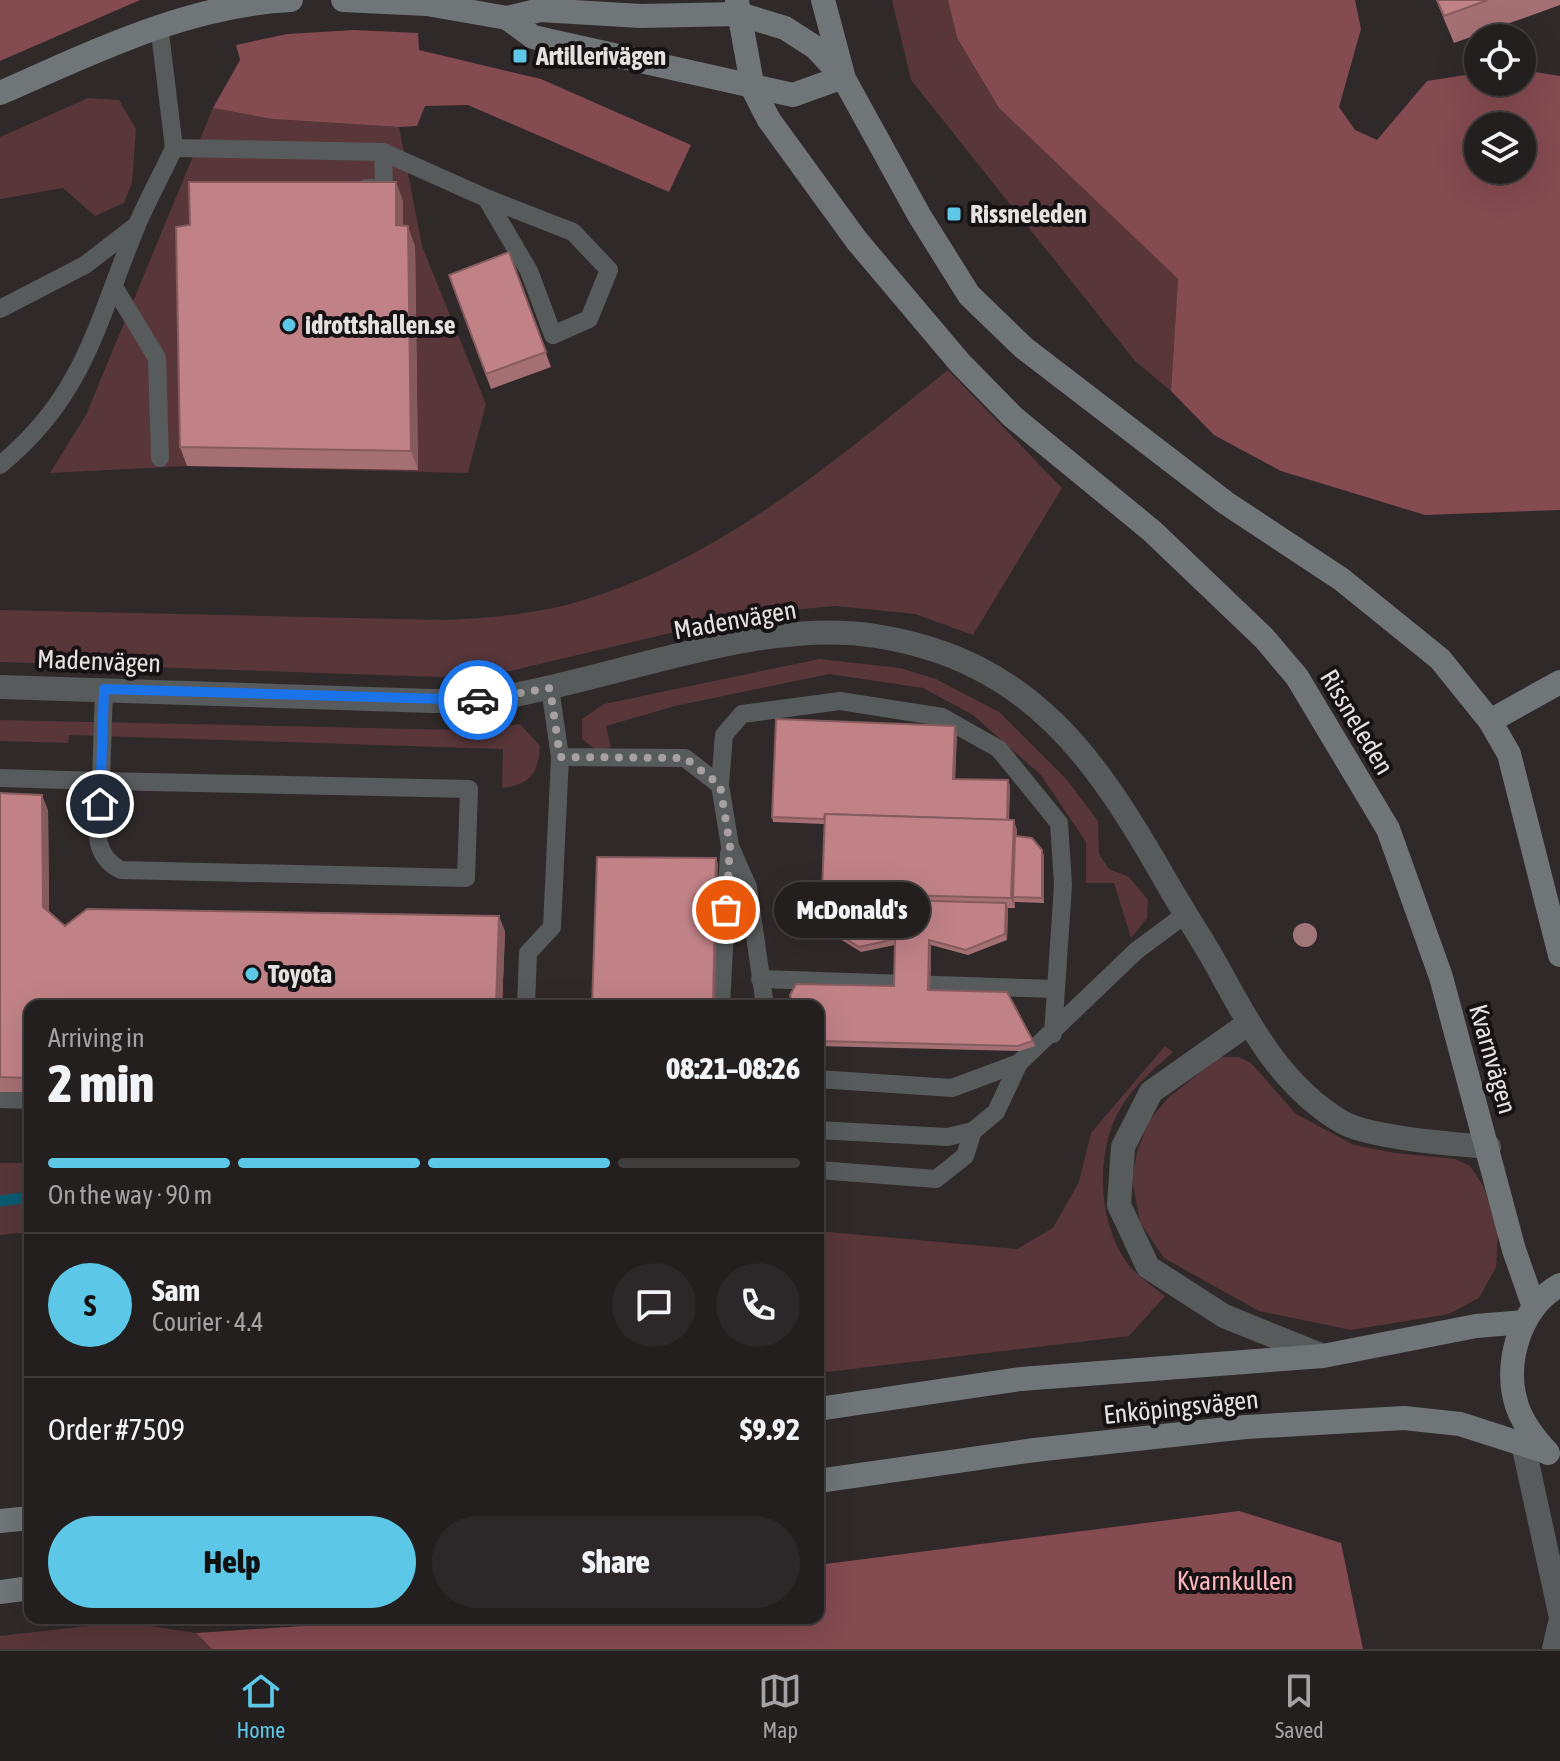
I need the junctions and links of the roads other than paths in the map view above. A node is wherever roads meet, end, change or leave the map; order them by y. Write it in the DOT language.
graph roads {
  1 [pos="270,0"];
  2 [pos="291,0"];
  3 [pos="343,0"];
  4 [pos="823,0"];
  5 [pos="738,7"];
  6 [pos="507,18"];
  7 [pos="159,25"];
  8 [pos="843,77"];
  9 [pos="753,89"];
  10 [pos="0,93"];
  11 [pos="174,148"];
  12 [pos="383,152"];
  13 [pos="353,189"];
  14 [pos="486,198"];
  15 [pos="137,225"];
  16 [pos="114,287"];
  17 [pos="0,309"];
  18 [pos="160,458"];
  19 [pos="0,465"];
  20 [pos="1560,682"];
  21 [pos="0,687"];
  22 [pos="550,688"];
  23 [pos="104,689"];
  24 [pos="1490,721"];
  25 [pos="560,757"];
  26 [pos="0,778"];
  27 [pos="101,781"];
  28 [pos="720,785"];
  29 [pos="1388,829"];
  30 [pos="730,846"];
  31 [pos="1187,913"];
  32 [pos="1560,955"];
  33 [pos="760,979"];
  34 [pos="1056,989"];
  35 [pos="526,1000"];
  36 [pos="721,1000"];
  37 [pos="764,1000"];
  38 [pos="1249,1023"];
  39 [pos="1053,1034"];
  40 [pos="1019,1063"];
  41 [pos="824,1079"];
  42 [pos="0,1099"];
  43 [pos="24,1100"];
  44 [pos="824,1130"];
  45 [pos="973,1131"];
  46 [pos="1489,1147"];
  47 [pos="824,1170"];
  48 [pos="1560,1285"];
  49 [pos="1530,1315"];
  50 [pos="1323,1356"];
  51 [pos="824,1408"];
  52 [pos="1523,1444"];
  53 [pos="1554,1456"];
  54 [pos="824,1480"];
  55 [pos="24,1519"];
  56 [pos="0,1521"];
  57 [pos="24,1589"];
  58 [pos="0,1592"];
  59 [pos="1560,1613"];
  60 [pos="1560,1623"];
  61 [pos="1554,1649"];
  1 -- 2 [label="street"];
  1 -- 7 [label="street"];
  3 -- 6 [label="street"];
  4 -- 8 [label="street"];
  5 -- 6 [label="street"];
  5 -- 8 [label="street"];
  5 -- 9 [label="street, Rissneleden"];
  6 -- 9 [label="street"];
  7 -- 10 [label="street"];
  7 -- 11 [label="lane"];
  8 -- 9 [label="street"];
  8 -- 24 [label="street"];
  9 -- 29 [label="street, Rissneleden"];
  11 -- 12 [label="lane"];
  11 -- 15 [label="lane"];
  12 -- 13 [label="lane"];
  12 -- 14 [label="lane"];
  14 -- 14 [label="lane"];
  15 -- 16 [label="lane"];
  15 -- 17 [label="lane"];
  16 -- 18 [label="lane"];
  16 -- 19 [label="lane"];
  20 -- 24 [label="street"];
  21 -- 23 [label="street, Madenvägen"];
  22 -- 23 [label="street, Madenvägen"];
  22 -- 25 [label="lane"];
  22 -- 31 [label="street, Madenvägen"];
  23 -- 27 [label="lane"];
  24 -- 32 [label="street"];
  25 -- 28 [label="lane"];
  25 -- 35 [label="lane"];
  26 -- 27 [label="lane"];
  27 -- 27 [label="lane"];
  28 -- 30 [label="lane"];
  28 -- 34 [label="lane"];
  29 -- 46 [label="street, Kvarnvägen"];
  30 -- 33 [label="lane"];
  30 -- 36 [label="lane"];
  31 -- 38 [label="street, Madenvägen"];
  31 -- 39 [label="lane"];
  33 -- 34 [label="lane"];
  33 -- 37 [label="lane"];
  34 -- 39 [label="lane"];
  38 -- 46 [label="street, Madenvägen"];
  38 -- 50 [label="street"];
  39 -- 40 [label="lane"];
  40 -- 41 [label="lane"];
  40 -- 45 [label="lane"];
  42 -- 43 [label="lane"];
  44 -- 45 [label="lane"];
  45 -- 47 [label="lane"];
  46 -- 49 [label="street, Kvarnvägen"];
  48 -- 49 [label="street"];
  49 -- 50 [label="street, Enköpingsvägen"];
  49 -- 53 [label="street"];
  50 -- 51 [label="street, Enköpingsvägen"];
  52 -- 53 [label="street, Enköpingsvägen"];
  52 -- 54 [label="street, Enköpingsvägen"];
  52 -- 59 [label="street"];
  55 -- 56 [label="street"];
  57 -- 58 [label="street"];
  60 -- 61 [label="street"];
}
